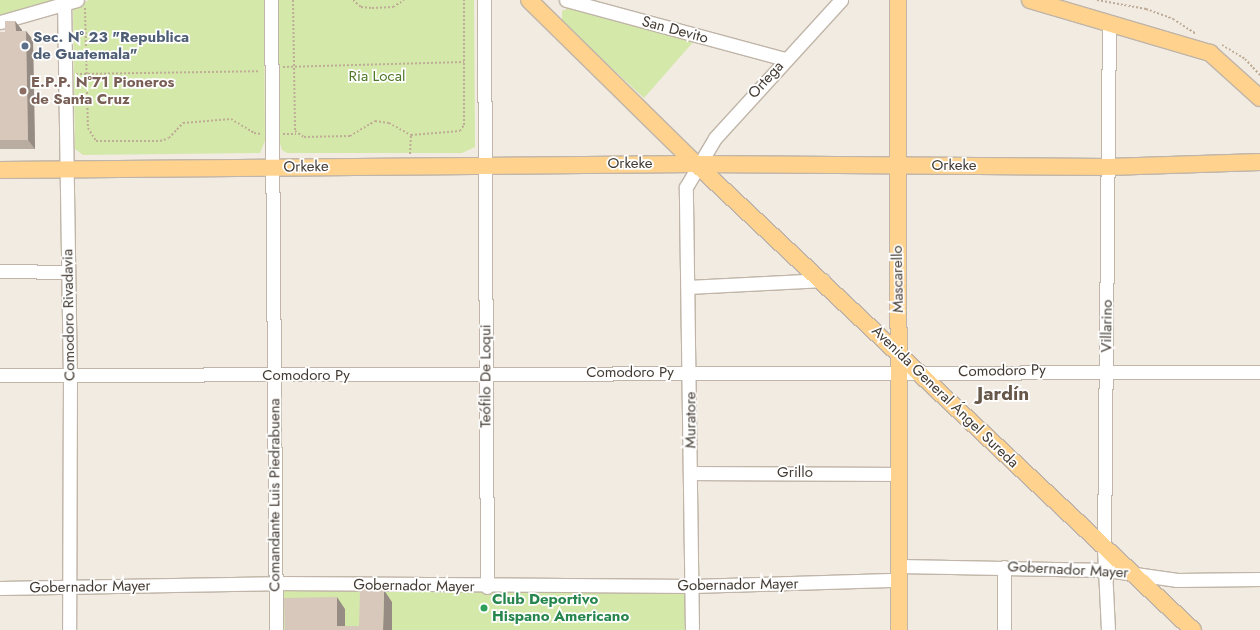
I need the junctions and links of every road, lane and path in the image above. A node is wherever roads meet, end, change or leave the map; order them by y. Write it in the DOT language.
graph roads {
  1 [pos="271,0"];
  2 [pos="293,0"];
  3 [pos="353,0"];
  4 [pos="404,0"];
  5 [pos="464,0"];
  6 [pos="484,0"];
  7 [pos="531,0"];
  8 [pos="566,0"];
  9 [pos="841,0"];
  10 [pos="898,0"];
  11 [pos="1030,0"];
  12 [pos="1097,0"];
  13 [pos="64,2"];
  14 [pos="81,2"];
  15 [pos="0,22"];
  16 [pos="1109,22"];
  17 [pos="1200,36"];
  18 [pos="1220,44"];
  19 [pos="784,59"];
  20 [pos="464,62"];
  21 [pos="294,64"];
  22 [pos="272,70"];
  23 [pos="65,74"];
  24 [pos="87,74"];
  25 [pos="1260,75"];
  26 [pos="1260,97"];
  27 [pos="273,134"];
  28 [pos="296,134"];
  29 [pos="411,135"];
  30 [pos="1260,162"];
  31 [pos="696,164"];
  32 [pos="484,165"];
  33 [pos="409,166"];
  34 [pos="897,166"];
  35 [pos="1108,167"];
  36 [pos="273,168"];
  37 [pos="0,170"];
  38 [pos="65,170"];
  39 [pos="0,271"];
  40 [pos="68,272"];
  41 [pos="823,280"];
  42 [pos="689,287"];
  43 [pos="899,352"];
  44 [pos="1106,370"];
  45 [pos="1260,372"];
  46 [pos="690,373"];
  47 [pos="899,373"];
  48 [pos="919,373"];
  49 [pos="486,374"];
  50 [pos="0,375"];
  51 [pos="70,376"];
  52 [pos="275,376"];
  53 [pos="691,473"];
  54 [pos="899,474"];
  55 [pos="1104,549"];
  56 [pos="1004,567"];
  57 [pos="1107,570"];
  58 [pos="899,573"];
  59 [pos="1132,573"];
  60 [pos="1260,579"];
  61 [pos="276,583"];
  62 [pos="692,586"];
  63 [pos="486,587"];
  64 [pos="0,588"];
  65 [pos="69,588"];
  66 [pos="69,630"];
  67 [pos="276,630"];
  68 [pos="692,630"];
  69 [pos="899,630"];
  70 [pos="1004,630"];
  71 [pos="1108,630"];
  72 [pos="1193,630"];
  1 -- 22 [label="street, Comandante Luis Piedrabuena"];
  2 -- 21 [label="path"];
  3 -- 4 [label="path"];
  5 -- 20 [label="path"];
  6 -- 32 [label="street, Teófilo De Loqui"];
  7 -- 31 [label="main road, Avenida General Ángel Sureda"];
  8 -- 19 [label="street, San Devito"];
  9 -- 19 [label="street, Ortega"];
  10 -- 34 [label="main road, Mascarello"];
  11 -- 16 [label="main road"];
  12 -- 17 [label="path"];
  13 -- 14 [label="street"];
  13 -- 15 [label="street"];
  13 -- 23 [label="street, Comodoro Rivadavia"];
  14 -- 24 [label="path"];
  16 -- 26 [label="main road"];
  16 -- 35 [label="street, Villarino"];
  18 -- 25 [label="path"];
  19 -- 31 [label="street, Ortega"];
  20 -- 21 [label="path"];
  20 -- 29 [label="path"];
  21 -- 22 [label="path"];
  21 -- 28 [label="path"];
  22 -- 24 [label="path"];
  22 -- 27 [label="street, Comandante Luis Piedrabuena"];
  23 -- 24 [label="path"];
  23 -- 38 [label="street, Comodoro Rivadavia"];
  24 -- 27 [label="path"];
  27 -- 28 [label="path"];
  27 -- 36 [label="street, Comandante Luis Piedrabuena"];
  28 -- 29 [label="path"];
  29 -- 33 [label="path"];
  30 -- 35 [label="main road, Orkeke"];
  31 -- 32 [label="main road, Orkeke"];
  31 -- 34 [label="main road, Orkeke"];
  31 -- 41 [label="main road, Avenida General Ángel Sureda"];
  31 -- 42 [label="street, Muratore"];
  32 -- 33 [label="main road, Orkeke"];
  32 -- 49 [label="street, Teófilo De Loqui"];
  33 -- 36 [label="main road, Orkeke"];
  34 -- 35 [label="main road, Orkeke"];
  34 -- 43 [label="main road, Mascarello"];
  35 -- 44 [label="street, Villarino"];
  36 -- 38 [label="main road, Orkeke"];
  36 -- 52 [label="street, Comandante Luis Piedrabuena"];
  37 -- 38 [label="main road, Orkeke"];
  38 -- 40 [label="street, Comodoro Rivadavia"];
  39 -- 40 [label="street"];
  40 -- 51 [label="street, Comodoro Rivadavia"];
  41 -- 42 [label="street"];
  41 -- 43 [label="main road, Avenida General Ángel Sureda"];
  42 -- 46 [label="street, Muratore"];
  43 -- 47 [label="main road, Mascarello"];
  43 -- 48 [label="main road, Avenida General Ángel Sureda"];
  44 -- 45 [label="street, Comodoro Py"];
  44 -- 48 [label="street, Comodoro Py"];
  44 -- 55 [label="street, Villarino"];
  46 -- 47 [label="street, Comodoro Py"];
  46 -- 49 [label="street, Comodoro Py"];
  46 -- 53 [label="street, Muratore"];
  47 -- 48 [label="street, Comodoro Py"];
  47 -- 54 [label="main road, Mascarello"];
  48 -- 55 [label="main road, Avenida General Ángel Sureda"];
  49 -- 52 [label="street, Comodoro Py"];
  49 -- 63 [label="street, Teófilo De Loqui"];
  50 -- 51 [label="street, Comodoro Py"];
  51 -- 52 [label="street, Comodoro Py"];
  51 -- 65 [label="street, Comodoro Rivadavia"];
  52 -- 61 [label="street, Comandante Luis Piedrabuena"];
  53 -- 54 [label="street, Grillo"];
  53 -- 62 [label="street, Muratore"];
  54 -- 58 [label="main road, Mascarello"];
  55 -- 57 [label="street, Villarino"];
  55 -- 59 [label="main road, Avenida General Ángel Sureda"];
  56 -- 57 [label="street, Gobernador Mayer"];
  56 -- 58 [label="street, Gobernador Mayer"];
  56 -- 70 [label="street"];
  57 -- 59 [label="street, Gobernador Mayer"];
  57 -- 71 [label="street, Villarino"];
  58 -- 62 [label="street, Gobernador Mayer"];
  58 -- 69 [label="main road, Mascarello"];
  59 -- 60 [label="street, Gobernador Mayer"];
  59 -- 72 [label="main road, Avenida General Ángel Sureda"];
  61 -- 63 [label="street, Gobernador Mayer"];
  61 -- 65 [label="street, Gobernador Mayer"];
  61 -- 67 [label="street, Comandante Luis Piedrabuena"];
  62 -- 63 [label="street, Gobernador Mayer"];
  62 -- 68 [label="street, Muratore"];
  64 -- 65 [label="street, Gobernador Mayer"];
  65 -- 66 [label="street, Comodoro Rivadavia"];
}
